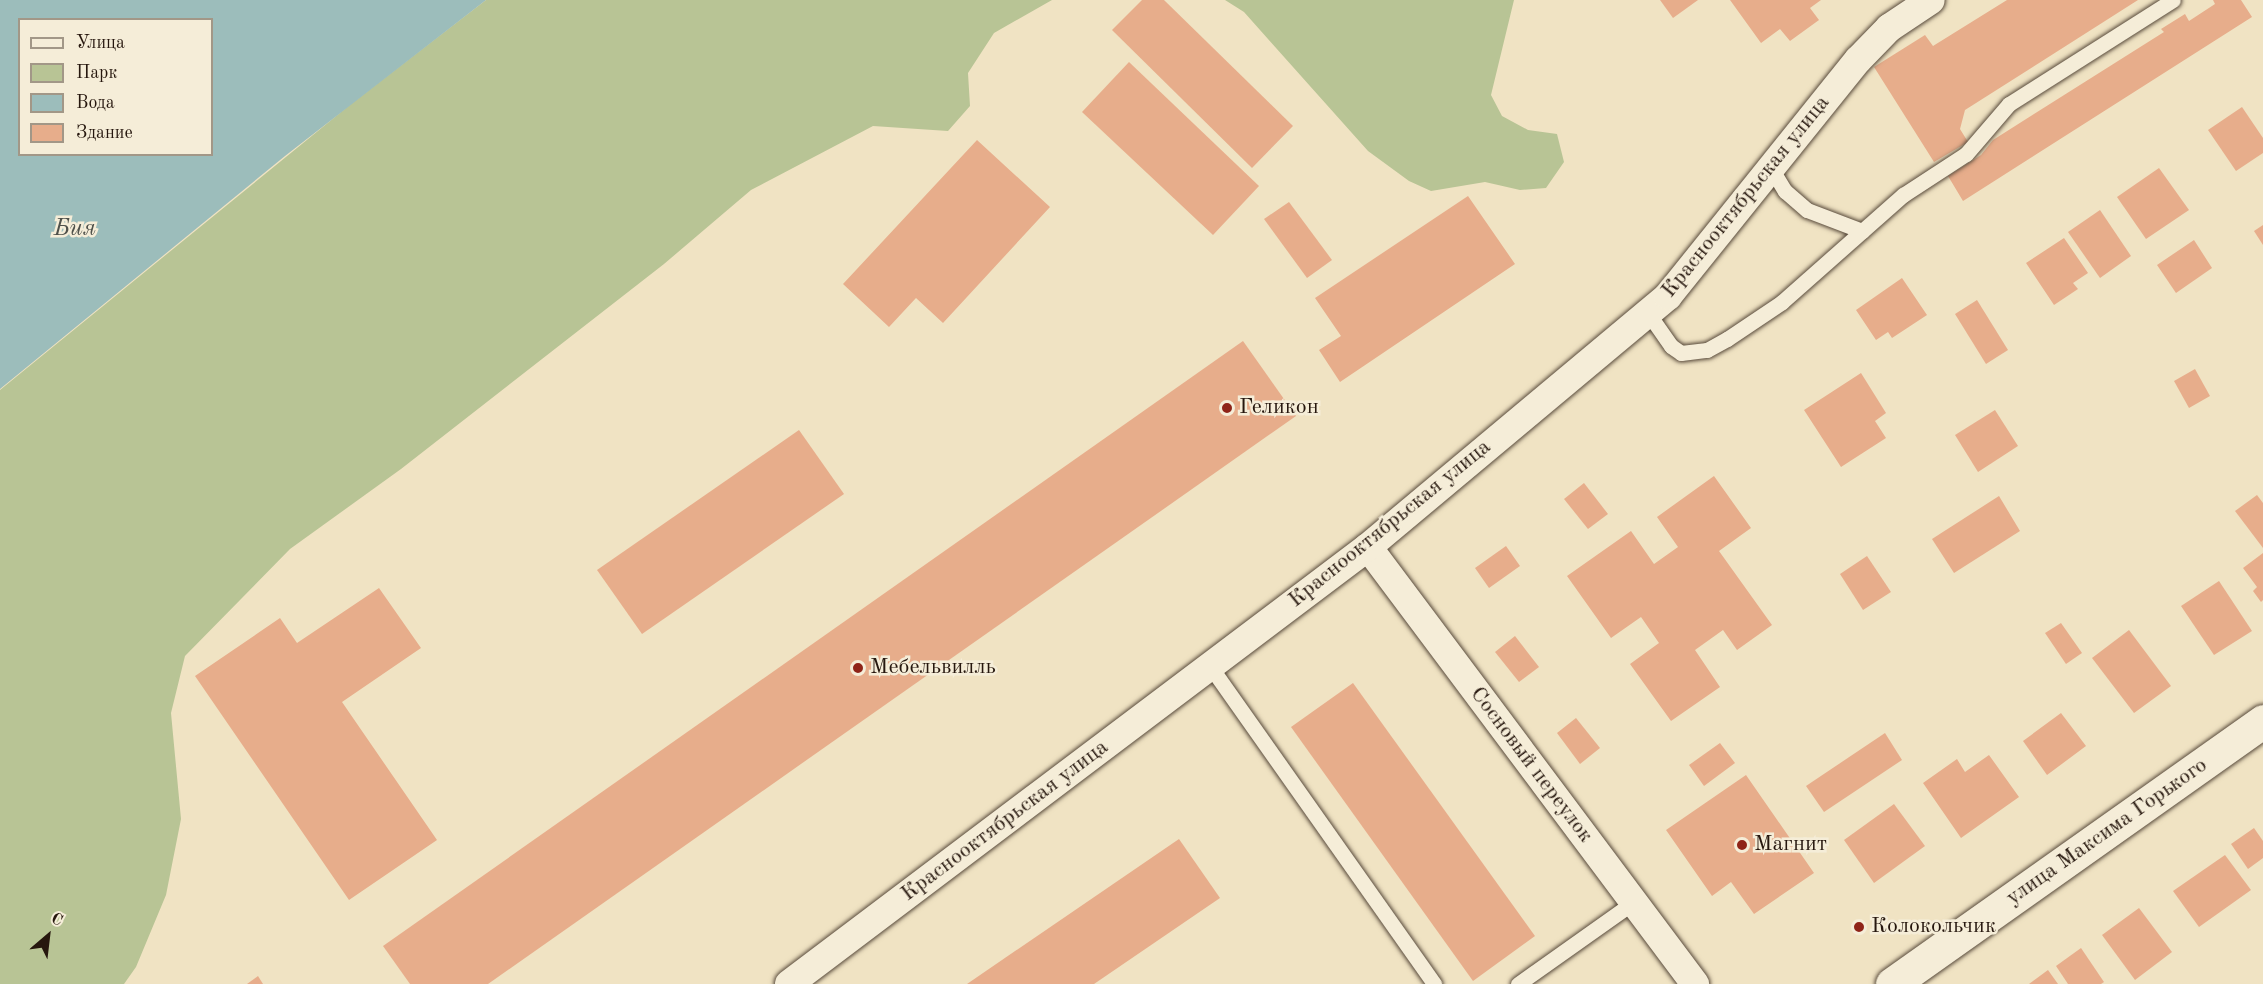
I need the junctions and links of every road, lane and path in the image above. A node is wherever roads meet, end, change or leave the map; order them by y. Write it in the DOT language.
graph roads {
  1 [pos="1930,0"];
  2 [pos="2173,0"];
  3 [pos="1771,168"];
  4 [pos="1862,231"];
  5 [pos="1648,313"];
  6 [pos="1368,547"];
  7 [pos="1210,666"];
  8 [pos="2263,721"];
  9 [pos="1634,902"];
  10 [pos="789,984"];
  11 [pos="1434,984"];
  12 [pos="1518,984"];
  13 [pos="1695,984"];
  14 [pos="1892,984"];
  1 -- 3 [label="street, Краснооктябрьская улица"];
  2 -- 4 [label="lane"];
  3 -- 4 [label="lane"];
  3 -- 5 [label="street, Краснооктябрьская улица"];
  4 -- 5 [label="lane"];
  5 -- 6 [label="street, Краснооктябрьская улица"];
  6 -- 7 [label="street, Краснооктябрьская улица"];
  6 -- 9 [label="street, Сосновый переулок"];
  7 -- 10 [label="street, Краснооктябрьская улица"];
  7 -- 11 [label="lane"];
  8 -- 14 [label="main road, улица Максима Горького"];
  9 -- 12 [label="lane"];
  9 -- 13 [label="street, Сосновый переулок"];
}
